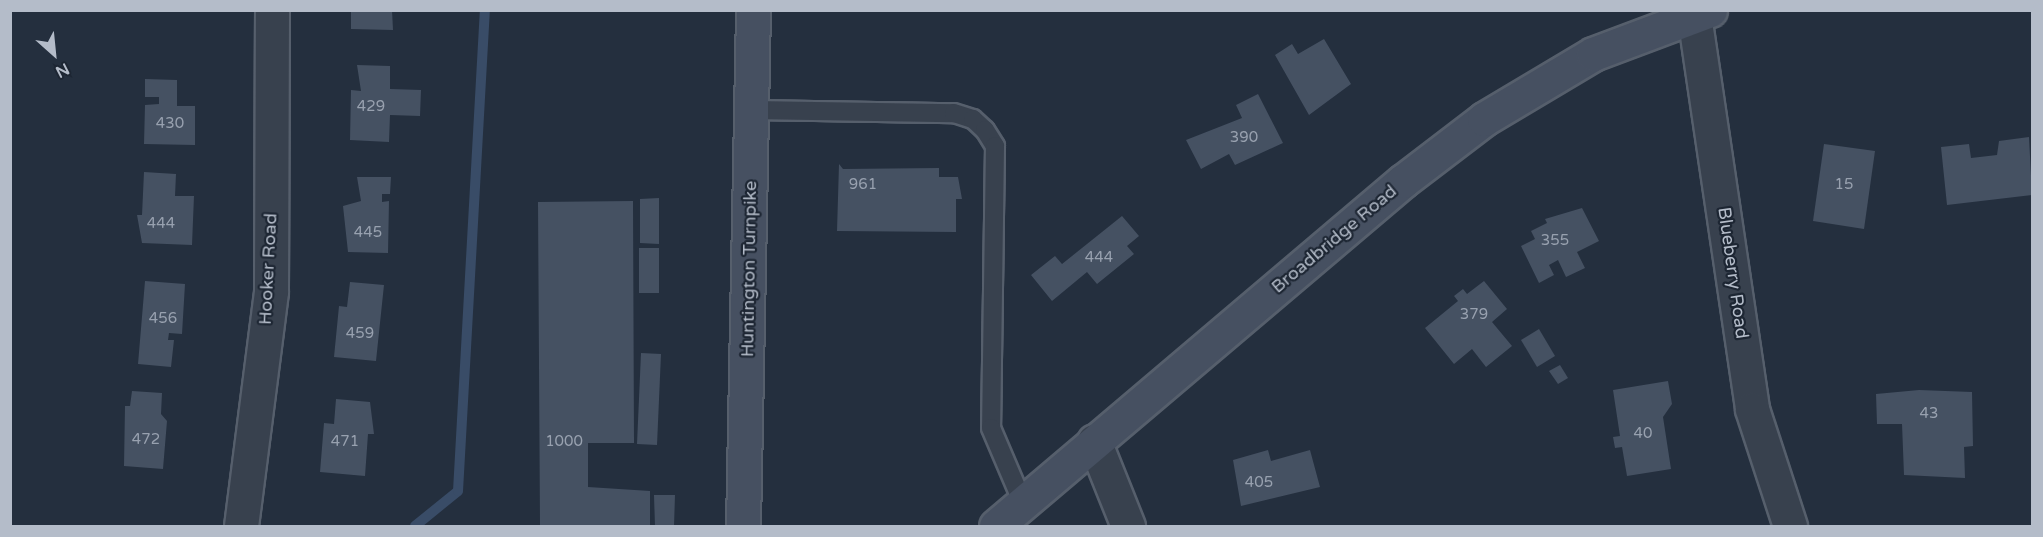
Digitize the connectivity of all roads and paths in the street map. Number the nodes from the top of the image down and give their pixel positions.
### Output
1 (272, 10) edge
2 (753, 10) edge
3 (1702, 13) edge
4 (752, 110) junction
5 (1094, 441) junction
6 (1023, 503) junction
7 (241, 526) edge
8 (743, 526) edge
9 (996, 526) edge
10 (1128, 526) edge
11 (1790, 526) edge

1 - 7 street, Hooker Road
2 - 4 main road, Huntington Turnpike
3 - 5 main road, Broadbridge Road
3 - 11 street, Blueberry Road
4 - 6 lane
4 - 8 main road, Huntington Turnpike
5 - 6 main road, Broadbridge Road
5 - 10 street
6 - 9 main road, Broadbridge Road

